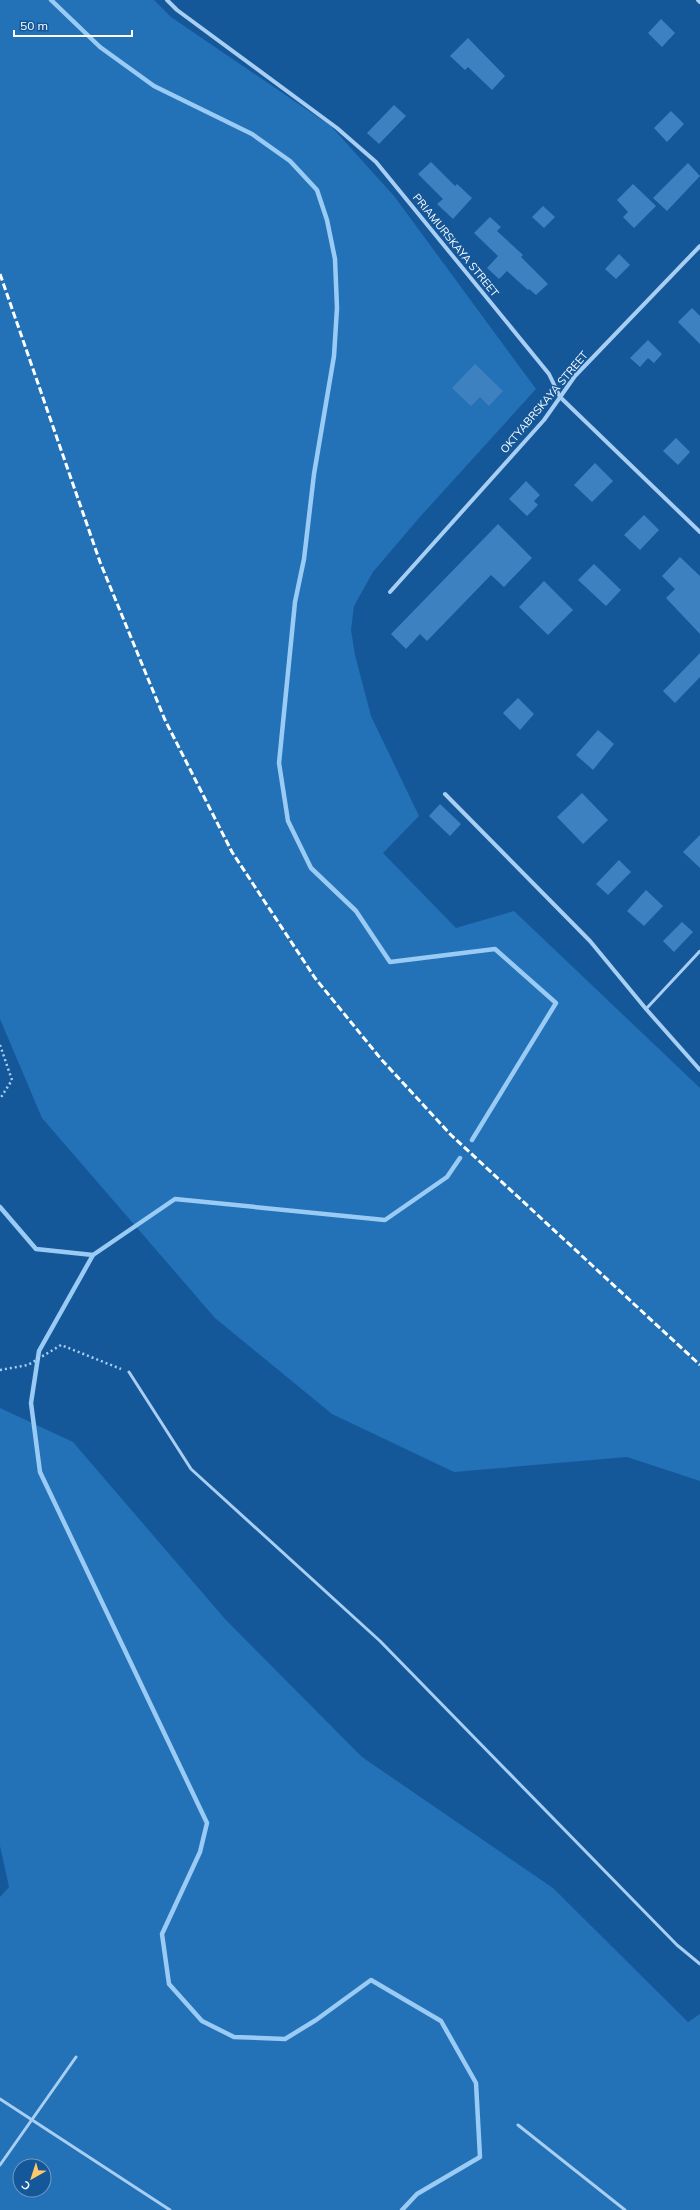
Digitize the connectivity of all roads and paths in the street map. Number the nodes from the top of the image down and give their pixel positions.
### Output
1 (167, 0) edge
2 (700, 246) edge
3 (560, 397) junction
4 (700, 532) edge
5 (390, 592) dead end
6 (445, 794) dead end
7 (700, 951) edge
8 (646, 1009) junction
9 (0, 1045) edge
10 (700, 1070) edge
11 (0, 1099) edge
12 (0, 1370) edge
13 (129, 1372) joint
14 (700, 1964) edge
15 (76, 2057) dead end
16 (0, 2099) edge
17 (31, 2121) junction
18 (518, 2125) dead end
19 (0, 2165) edge
20 (170, 2210) edge
21 (625, 2210) edge

1 - 3 street, PRIAMURSKAYA STREET
2 - 3 street, OKTYABRSKAYA STREET
3 - 4 street, PRIAMURSKAYA STREET
3 - 5 street, OKTYABRSKAYA STREET
6 - 8 street
7 - 8 lane
8 - 10 street
9 - 11 path
12 - 13 path
13 - 14 lane
15 - 17 lane
16 - 17 lane
17 - 19 lane
17 - 20 lane
18 - 21 lane

